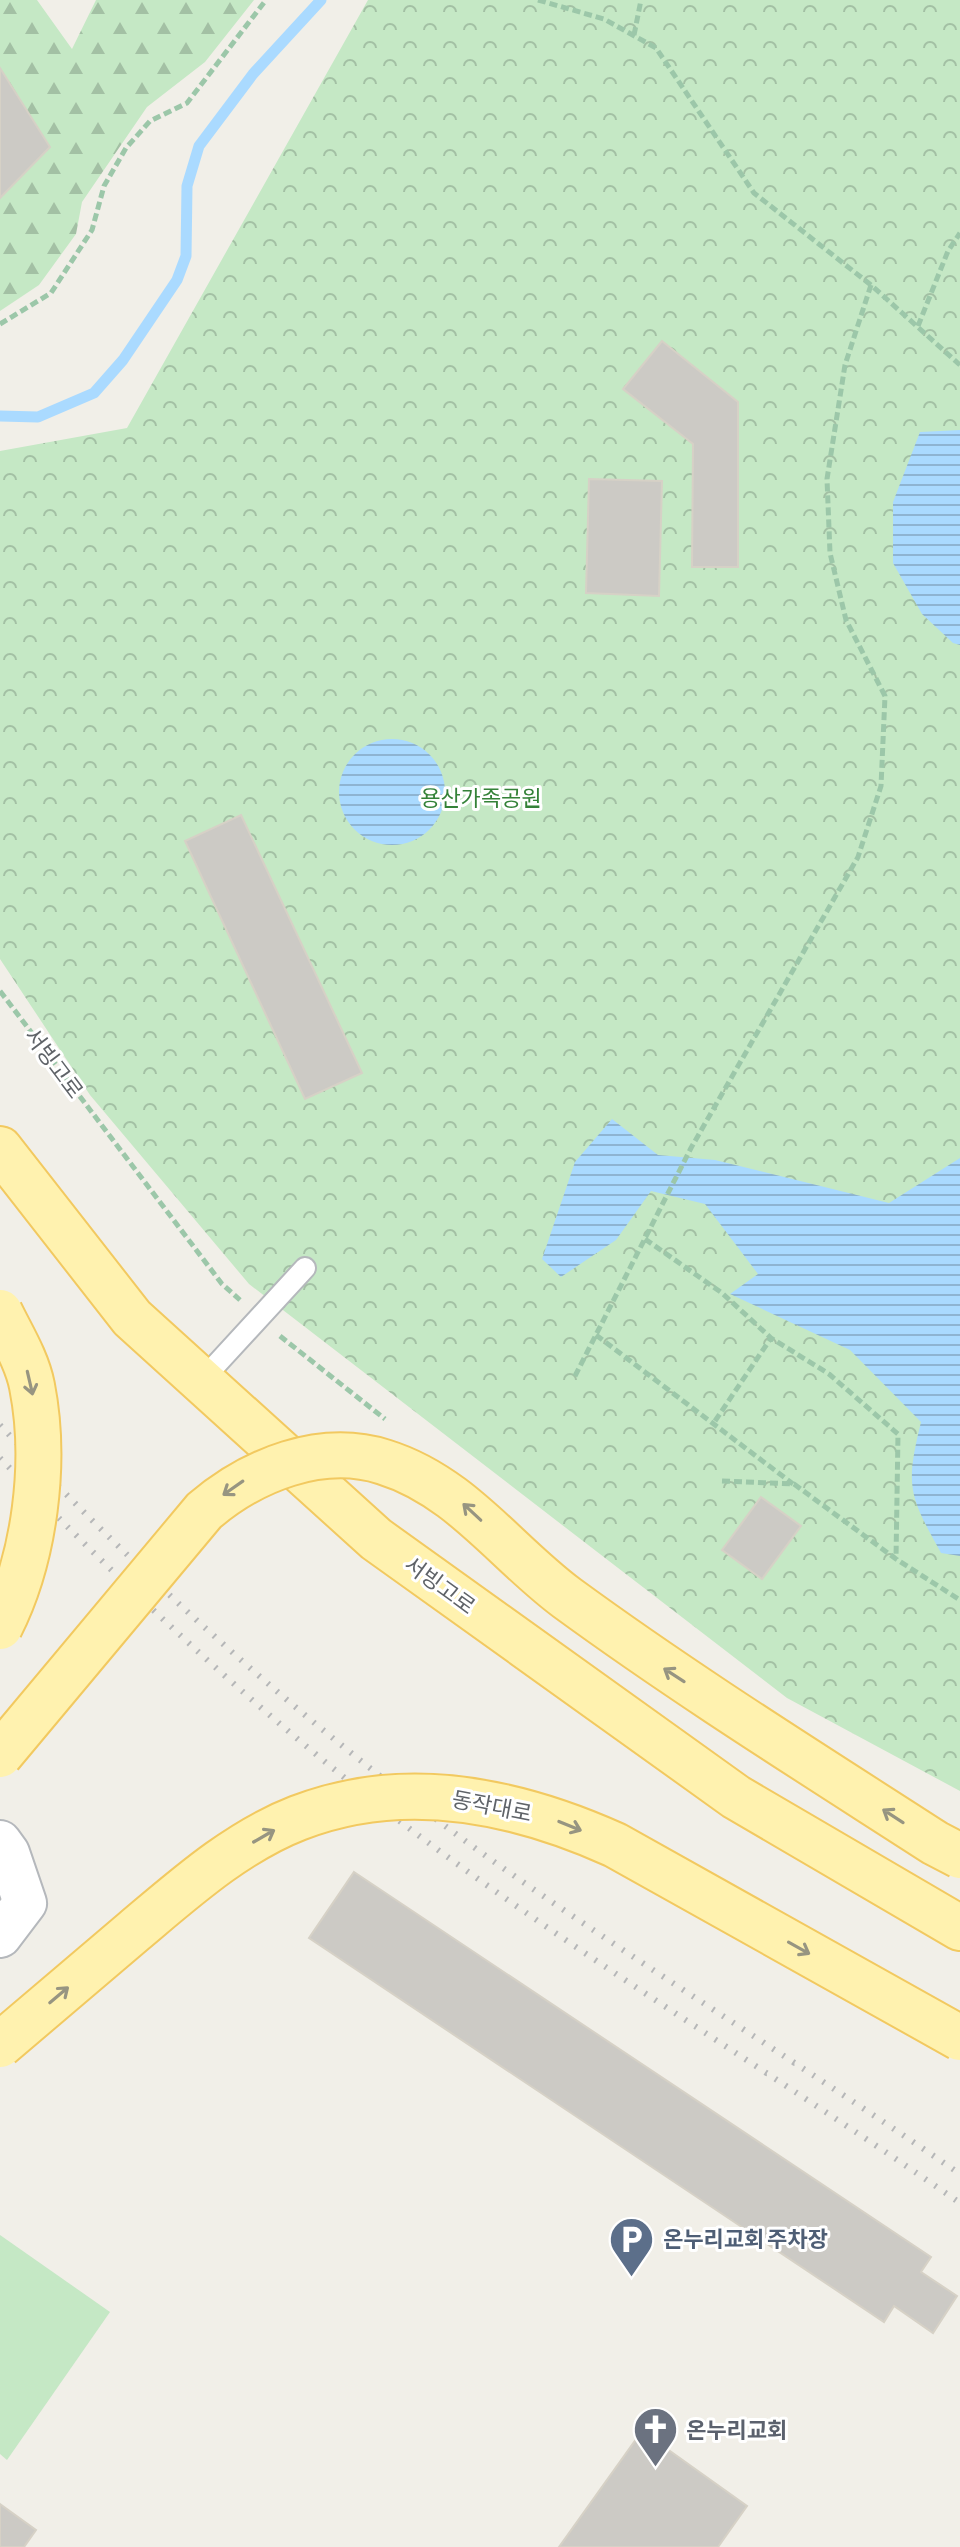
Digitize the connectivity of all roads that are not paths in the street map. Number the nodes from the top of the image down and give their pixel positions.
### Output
1 (0, 1149) edge
2 (305, 1268) dead end
3 (0, 1312) edge
4 (202, 1380) junction
5 (0, 1627) edge
6 (0, 1755) edge
7 (0, 1842) edge
8 (960, 1856) edge
9 (960, 1928) edge
10 (0, 1936) edge
11 (960, 2038) edge
12 (0, 2045) edge

1 - 4 main road, 서빙고로
2 - 4 lane
3 -> 5 main road, bridge
4 - 9 main road, 서빙고로
8 -> 6 main road, bridge
7 - 10 street
12 -> 11 main road, 동작대로, bridge

